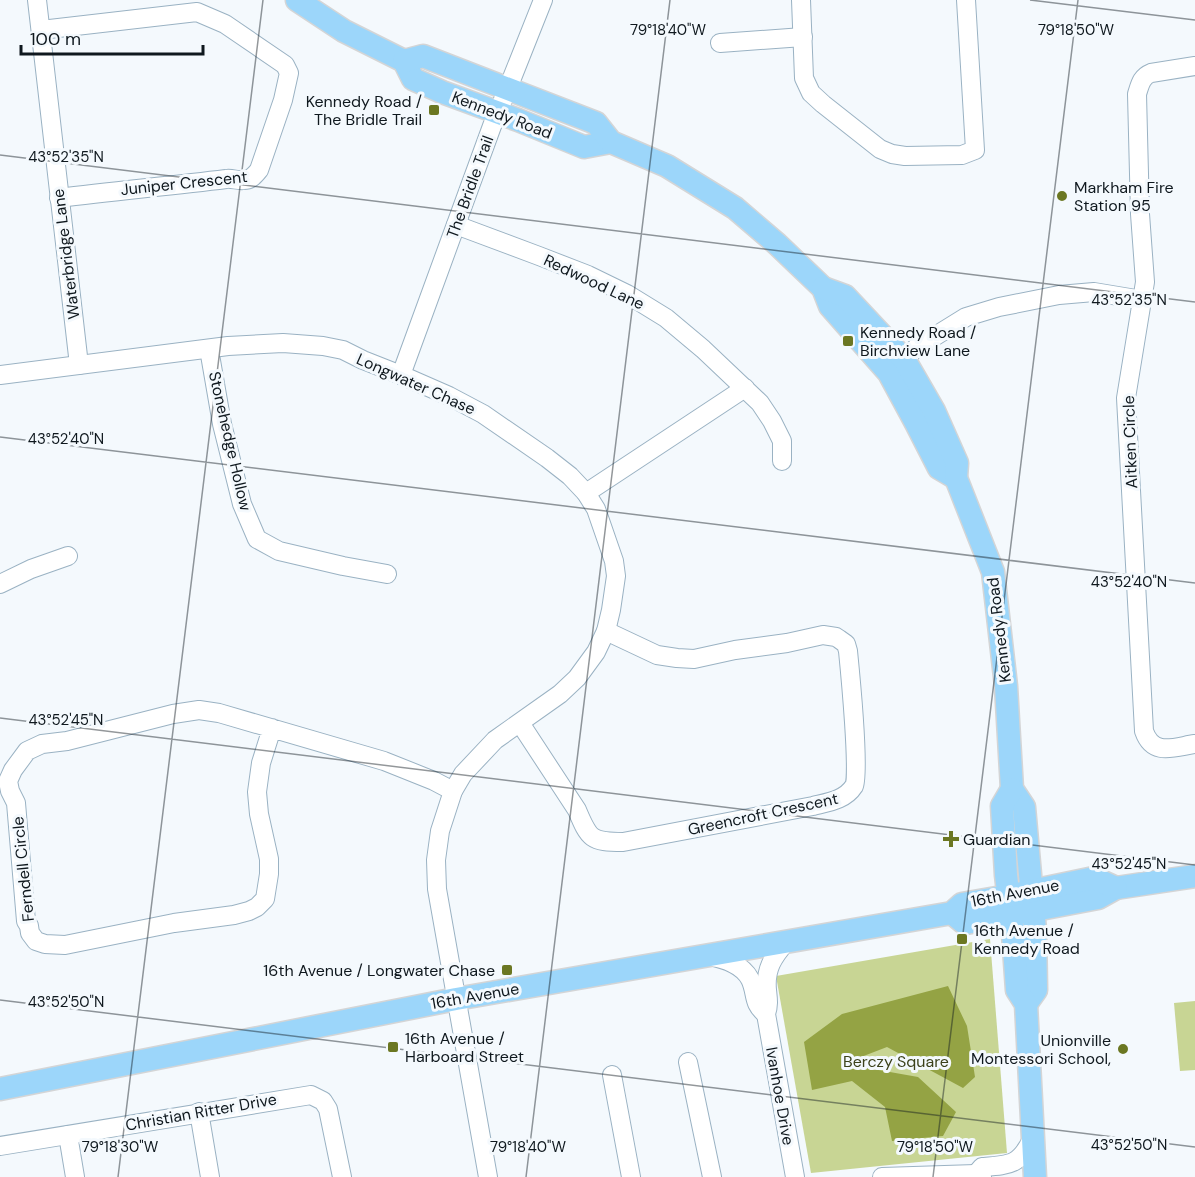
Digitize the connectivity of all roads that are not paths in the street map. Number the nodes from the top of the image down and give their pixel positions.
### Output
1 (37, 0) edge
2 (297, 0) edge
3 (543, 0) edge
4 (801, 0) edge
5 (966, 0) edge
6 (41, 30) junction
7 (803, 37) junction
8 (720, 43) dead end
9 (404, 61) junction
10 (1195, 66) edge
11 (508, 88) junction
12 (497, 112) junction
13 (611, 142) junction
14 (59, 198) junction
15 (456, 225) junction
16 (1142, 300) junction
17 (209, 349) junction
18 (79, 365) junction
19 (896, 366) junction
20 (0, 375) edge
21 (401, 375) junction
22 (745, 388) junction
23 (782, 461) dead end
24 (586, 493) junction
25 (68, 556) dead end
26 (387, 574) dead end
27 (0, 584) edge
28 (606, 631) junction
29 (520, 723) junction
30 (272, 728) junction
31 (1195, 744) edge
32 (1012, 789) junction
33 (453, 790) junction
34 (1195, 876) edge
35 (1032, 901) junction
36 (1009, 905) junction
37 (786, 942) junction
38 (707, 956) junction
39 (456, 999) junction
40 (1026, 1004) junction
41 (766, 1014) junction
42 (688, 1062) dead end
43 (612, 1075) dead end
44 (0, 1089) edge
45 (199, 1112) junction
46 (68, 1135) junction
47 (1033, 1137) junction
48 (0, 1146) edge
49 (979, 1176) edge
50 (75, 1177) edge
51 (210, 1177) edge
52 (342, 1177) edge
53 (488, 1177) edge
54 (631, 1177) edge
55 (712, 1177) edge
56 (795, 1177) edge
57 (882, 1177) edge
58 (1035, 1177) edge

1 - 6 street, Waterbridge Lane
2 - 9 main road, Kennedy Road
3 - 11 street, The Bridle Trail
4 - 7 street
5 - 7 street
6 - 14 street, Waterbridge Lane
6 - 14 street, Juniper Crescent
7 - 8 street
9 - 11 main road, Kennedy Road
9 - 12 main road, Kennedy Road
10 - 16 street, Aitken Circle
11 - 12 street, The Bridle Trail
11 - 13 main road, Kennedy Road
12 - 13 main road, Kennedy Road
12 - 15 street, The Bridle Trail
13 - 19 main road, Kennedy Road
14 - 18 street, Waterbridge Lane
15 - 21 street, The Bridle Trail
15 - 22 street, Redwood Lane
16 - 19 street
16 - 31 street, Aitken Circle
17 - 18 street, Longwater Chase
17 - 21 street, Longwater Chase
17 - 26 street, Stonehedge Hollow
18 - 20 street, Longwater Chase
19 - 32 main road, Kennedy Road
21 - 24 street, Longwater Chase
22 - 23 street, Redwood Lane
22 - 24 street
24 - 28 street, Longwater Chase
25 - 27 street
28 - 29 street, Longwater Chase
28 - 29 street, Greencroft Crescent
29 - 33 street, Longwater Chase
30 - 30 street, Ferndell Circle
30 - 33 street, Ferndell Circle
32 - 35 main road, Kennedy Road
32 - 36 main road, Kennedy Road
33 - 39 street, Longwater Chase
34 - 35 main road, 16th Avenue
35 - 36 main road, 16th Avenue
35 - 40 main road, Kennedy Road
36 - 37 main road, 16th Avenue
36 - 40 main road, Kennedy Road
37 - 38 main road, 16th Avenue
37 - 41 street, Ivanhoe Drive
38 - 39 main road, 16th Avenue
38 - 41 street, Ivanhoe Drive
39 - 44 main road, 16th Avenue
39 - 53 street, Longwater Chase
40 - 47 main road, Kennedy Road
41 - 56 street, Ivanhoe Drive
42 - 55 street
43 - 54 street
45 - 46 street, Christian Ritter Drive
45 - 51 street
45 - 52 street, Christian Ritter Drive
46 - 48 street, Christian Ritter Drive
46 - 50 street
47 - 49 street
47 - 58 main road, Kennedy Road
49 - 57 street

